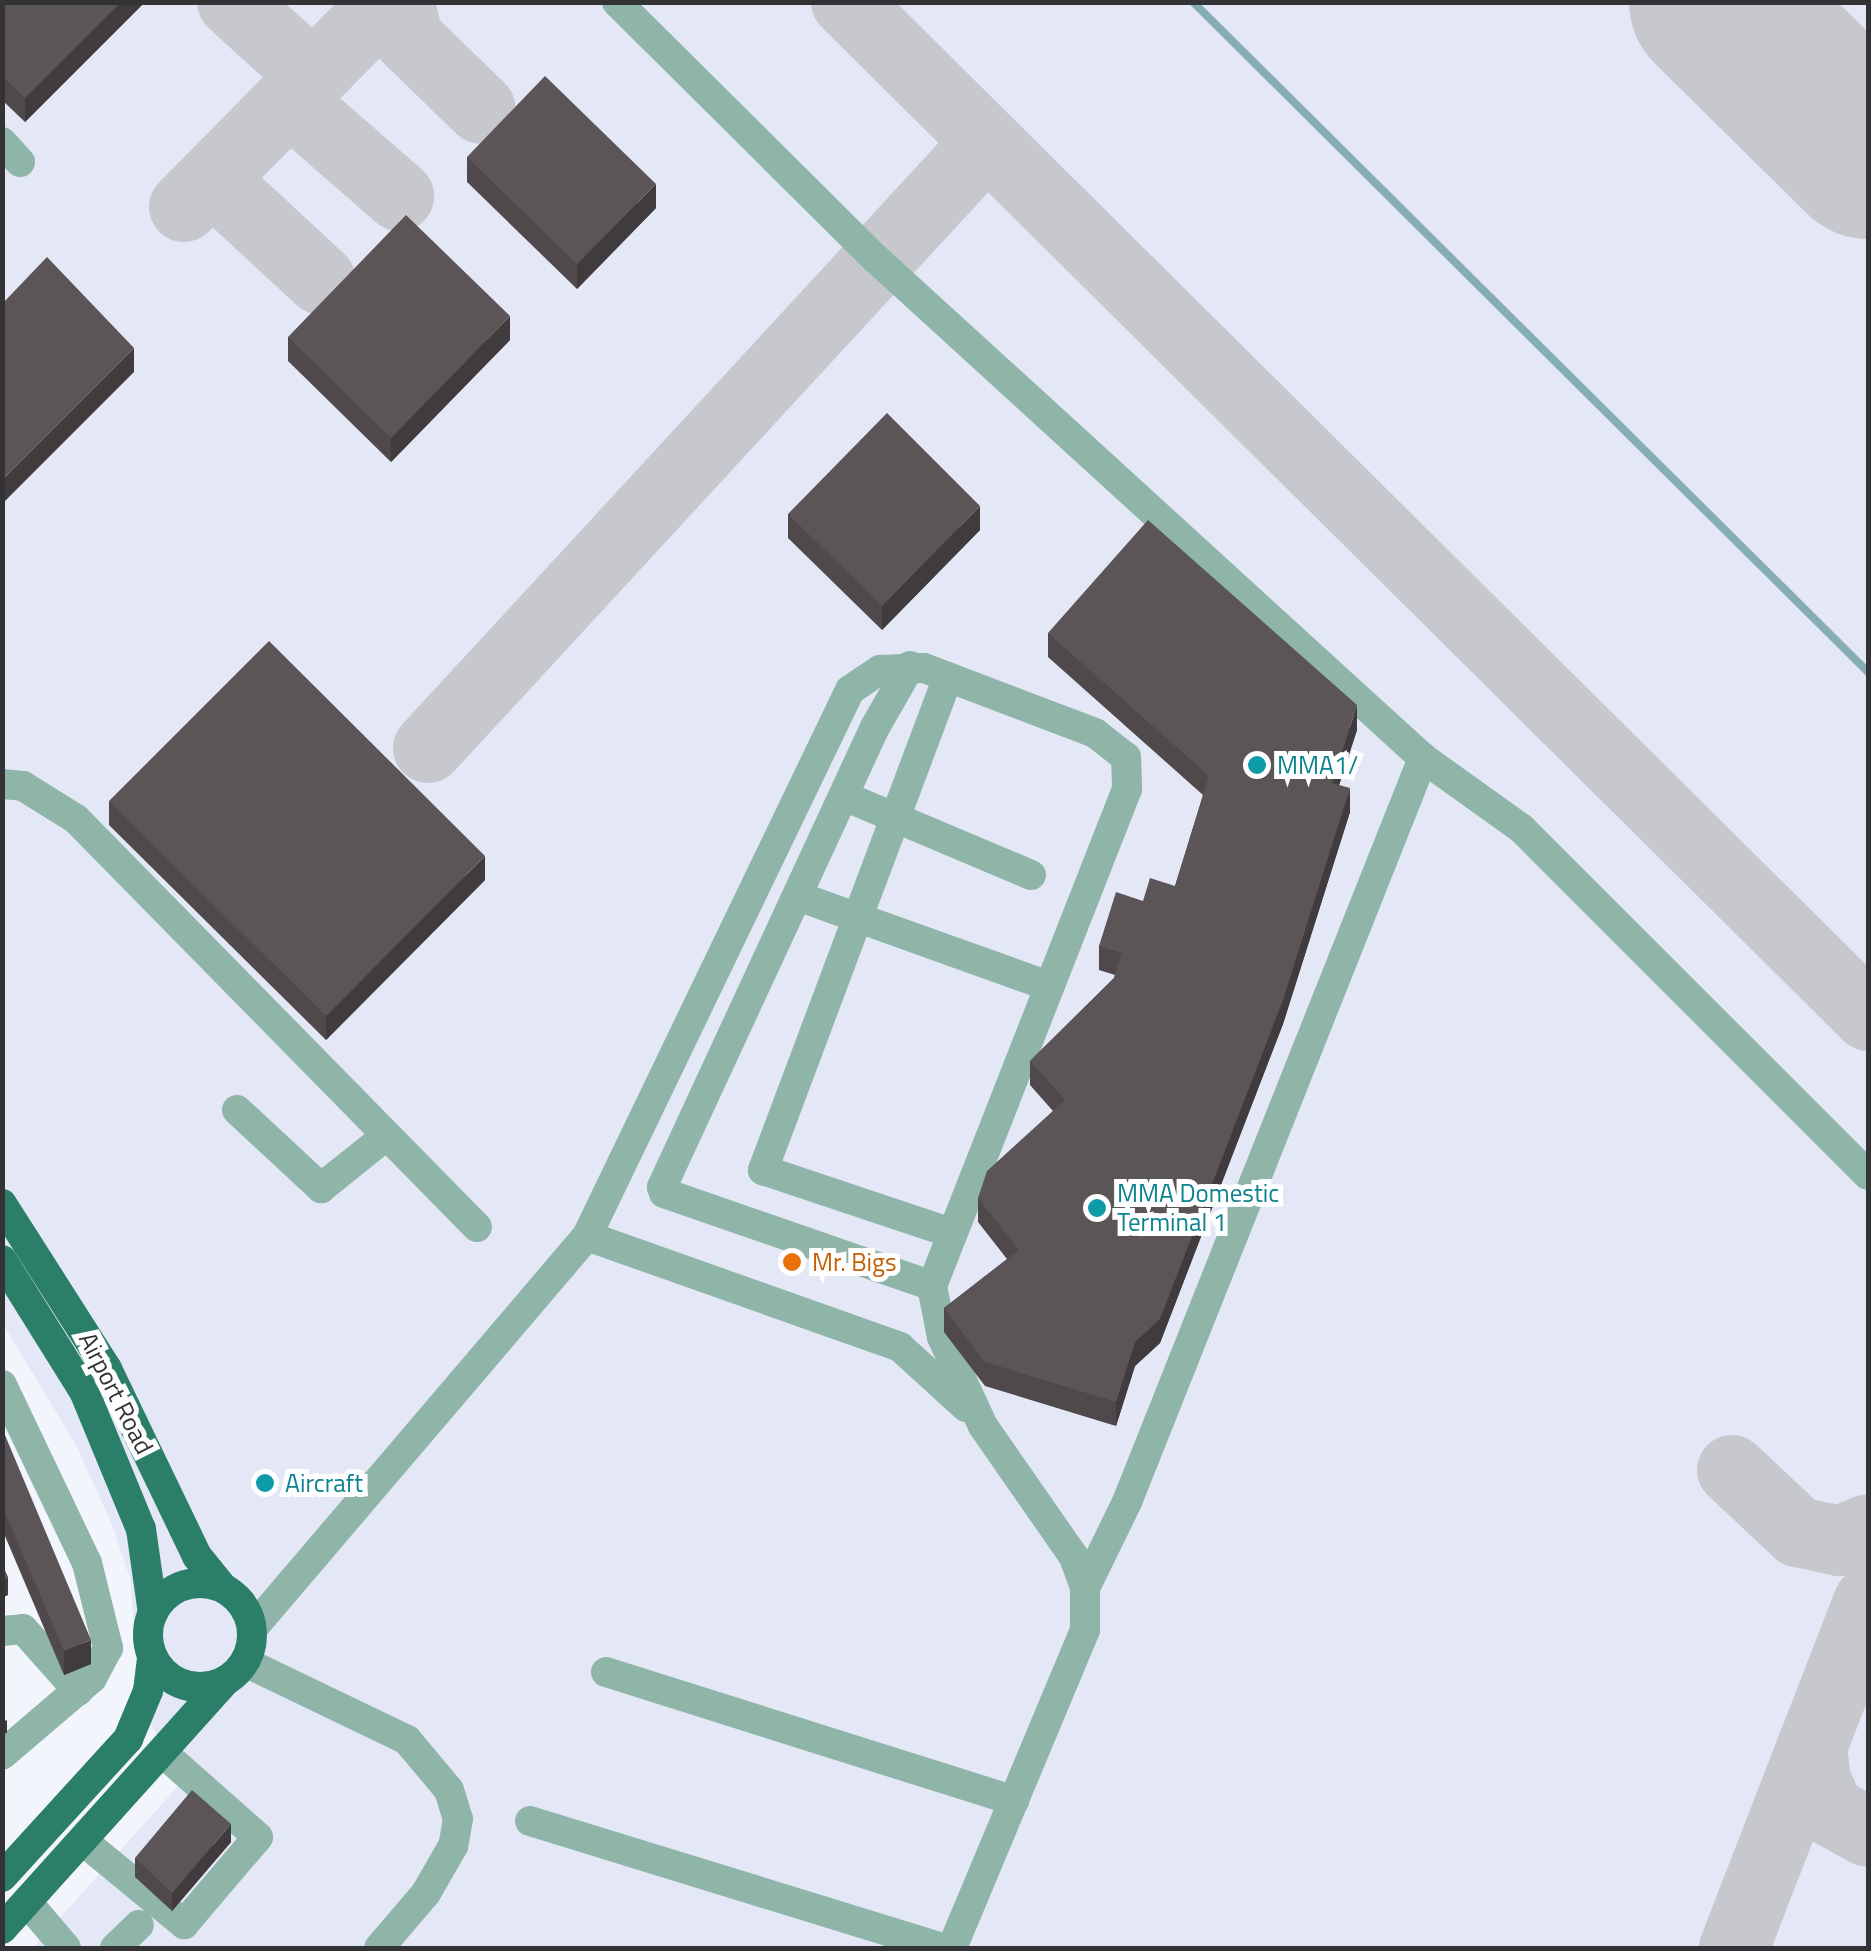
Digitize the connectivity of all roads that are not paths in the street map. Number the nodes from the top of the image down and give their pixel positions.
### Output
1 (617, 2) edge
2 (910, 666) junction
3 (948, 677) junction
4 (1423, 758) junction
5 (2, 784) edge
6 (844, 796) junction
7 (896, 818) junction
8 (1031, 875) dead end
9 (800, 896) junction
10 (859, 918) junction
11 (1048, 986) junction
12 (237, 1110) dead end
13 (386, 1136) junction
14 (1868, 1175) edge
15 (2, 1204) edge
16 (477, 1227) dead end
17 (951, 1232) junction
18 (586, 1236) junction
19 (2, 1260) edge
20 (932, 1286) junction
21 (2, 1385) edge
22 (984, 1426) junction
23 (221, 1586) junction
24 (1085, 1588) junction
25 (153, 1614) junction
26 (252, 1628) junction
27 (2, 1631) edge
28 (152, 1656) junction
29 (235, 1671) junction
30 (606, 1672) dead end
31 (78, 1691) junction
32 (162, 1752) junction
33 (2, 1755) edge
34 (1014, 1801) junction
35 (530, 1821) dead end
36 (84, 1841) junction
37 (148, 1844) edge
38 (122, 1873) junction
39 (2, 1877) edge
40 (28, 1902) junction
41 (139, 1925) dead end
42 (2, 1929) edge
43 (66, 1948) edge
44 (115, 1948) edge
45 (379, 1948) edge
46 (942, 1948) edge
47 (952, 1948) edge

1 - 4 lane
2 - 3 lane
2 - 6 lane
2 - 18 lane
3 - 7 lane
3 - 11 lane
4 - 14 lane
4 - 24 lane
5 - 13 lane
6 - 7 lane
6 - 9 lane
7 - 8 lane
7 - 10 lane
9 - 10 lane
9 - 20 lane
10 - 11 lane
10 - 17 lane
11 - 17 lane
12 - 13 lane
13 - 16 lane
15 - 23 main road, Airport Road
17 - 20 lane
18 - 22 lane
18 - 26 lane
19 - 25 main road, Airport Road
20 - 22 lane
21 - 31 lane
22 - 24 lane
23 - 25 main road
23 - 26 main road
24 - 34 lane
25 - 28 main road
26 - 29 main road
27 - 31 lane
28 - 29 main road
28 - 39 main road
29 - 32 main road
29 - 45 lane
30 - 34 lane
31 - 33 lane
32 - 36 main road
32 - 38 lane
34 - 47 lane
35 - 46 lane
36 - 38 lane
36 - 40 main road
37 - 38 lane
40 - 42 main road
40 - 43 lane
41 - 44 lane

